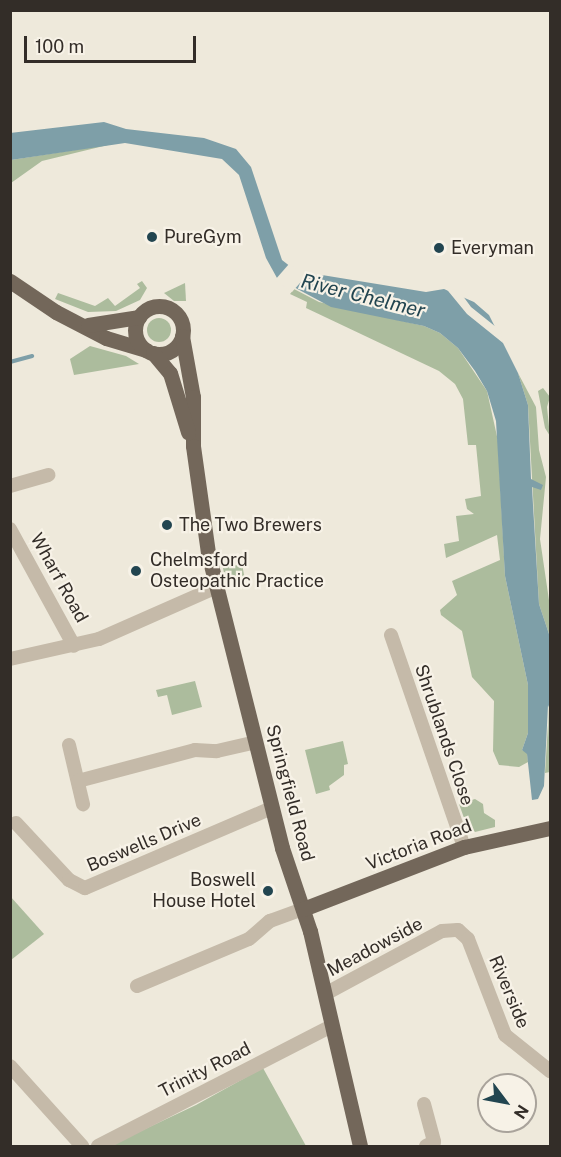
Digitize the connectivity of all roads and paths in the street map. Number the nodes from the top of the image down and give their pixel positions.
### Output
1 (10, 281) edge
2 (139, 317) junction
3 (85, 324) junction
4 (182, 336) junction
5 (149, 352) junction
6 (193, 446) junction
7 (48, 475) dead end
8 (10, 486) edge
9 (10, 529) edge
10 (217, 587) junction
11 (391, 635) dead end
12 (74, 646) junction
13 (10, 659) edge
14 (256, 742) junction
15 (69, 745) dead end
16 (78, 781) junction
17 (83, 804) dead end
18 (272, 808) junction
19 (16, 823) dead end
20 (550, 828) edge
21 (464, 847) junction
22 (303, 909) junction
23 (442, 931) joint
24 (137, 986) dead end
25 (325, 994) junction
26 (330, 1027) junction
27 (10, 1066) edge
28 (550, 1071) edge
29 (424, 1104) dead end
30 (82, 1146) edge
31 (98, 1146) edge
32 (360, 1146) edge
33 (426, 1146) edge

1 - 3 main road
2 - 3 main road
2 - 4 main road
2 - 5 main road
3 - 5 main road
4 - 5 main road
4 - 6 main road, Springfield Road
5 - 6 main road, Springfield Road
6 - 10 main road, Springfield Road
7 - 8 street
9 - 12 street, Wharf Road
10 - 12 street
10 - 14 main road, Springfield Road
11 - 21 street, Shrublands Close
12 - 13 street
14 - 16 street
14 - 18 main road, Springfield Road
15 - 16 street
16 - 17 street
18 - 19 street, Boswells Drive
18 - 22 main road, Springfield Road
20 - 21 main road, Victoria Road
21 - 22 main road, Victoria Road
22 - 24 street
22 - 25 main road, Springfield Road
23 - 25 street, Meadowside
23 - 28 street, Riverside
25 - 26 main road, Springfield Road
26 - 31 street, Trinity Road
26 - 32 main road, Springfield Road
27 - 30 street
29 - 33 street

